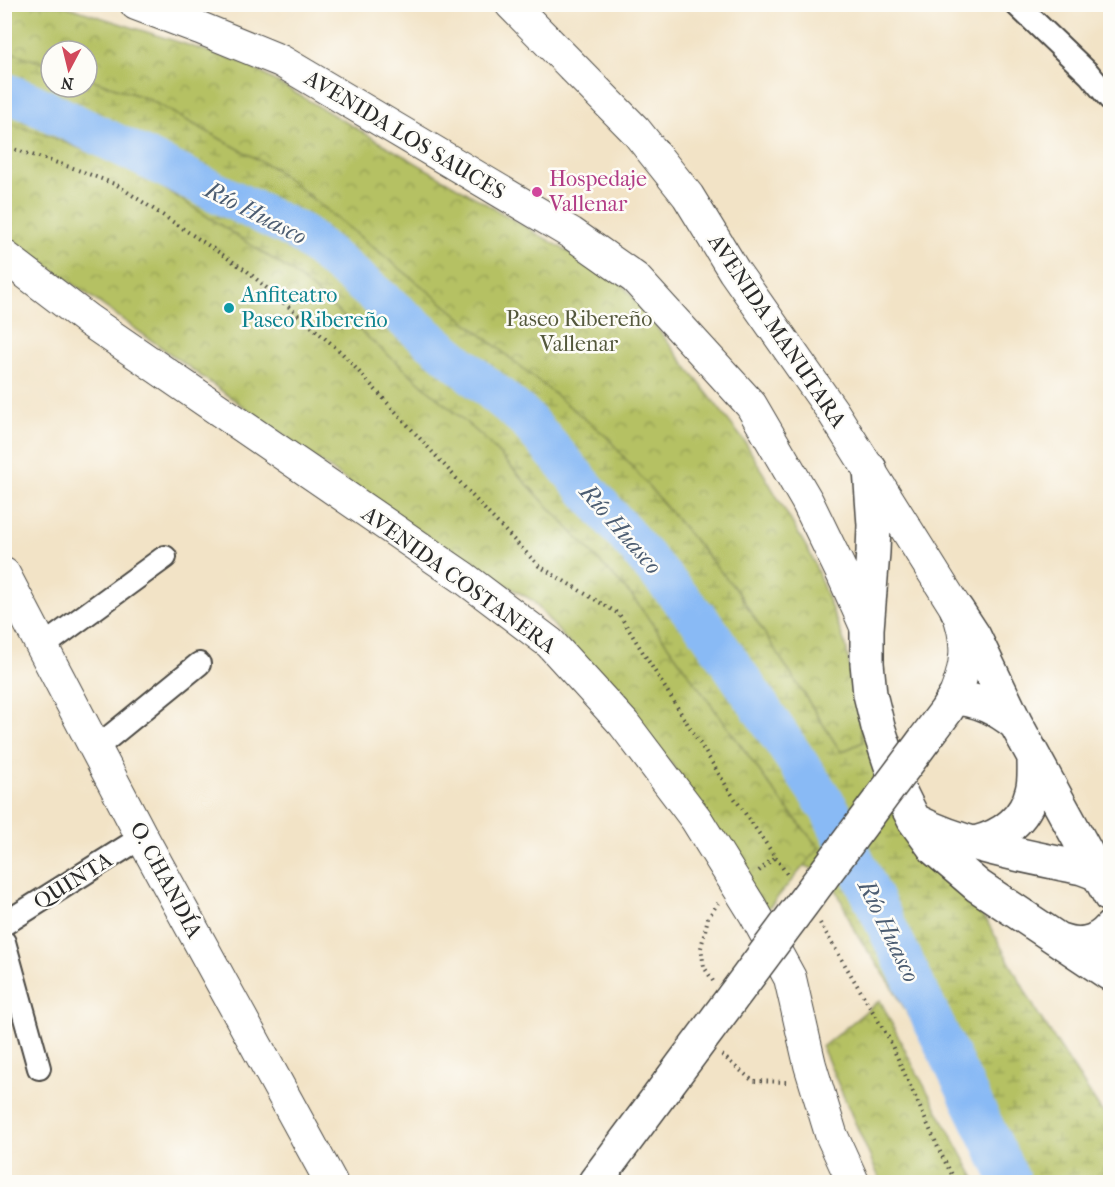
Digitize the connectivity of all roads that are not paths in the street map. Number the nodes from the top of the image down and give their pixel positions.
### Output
1 (136, 4) edge
2 (511, 4) edge
3 (1016, 4) edge
4 (1110, 99) edge
5 (4, 256) edge
6 (870, 469) junction
7 (165, 557) dead end
8 (4, 574) edge
9 (957, 610) junction
10 (867, 629) junction
11 (42, 647) junction
12 (199, 664) dead end
13 (954, 698) junction
14 (1016, 724) junction
15 (96, 748) junction
16 (1034, 758) junction
17 (914, 820) junction
18 (142, 837) junction
19 (975, 843) junction
20 (1104, 885) edge
21 (4, 924) edge
22 (1110, 928) edge
23 (1060, 940) junction
24 (4, 942) edge
25 (1110, 974) edge
26 (39, 1068) dead end
27 (330, 1182) edge
28 (595, 1182) edge
29 (853, 1182) edge

1 - 10 main road, AVENIDA LOS SAUCES
2 - 6 main road, AVENIDA MANUTARA
3 - 4 street
5 - 29 main road, AVENIDA COSTANERA
6 - 9 main road, AVENIDA MANUTARA
6 - 10 main road
7 - 11 street
8 - 11 main road, O. CHANDÍA
9 - 13 main road, AVENIDA MANUTARA
9 - 14 main road
10 - 17 main road
11 - 15 main road, O. CHANDÍA
12 - 15 street
13 - 14 main road
13 - 28 main road, bridge
14 - 16 main road
15 - 18 main road, O. CHANDÍA
16 - 19 main road
16 - 20 main road
17 - 19 main road
17 - 23 main road
18 - 21 street, QUINTA
18 - 27 main road, O. CHANDÍA
19 - 20 main road
22 - 23 main road
23 - 25 main road
24 - 26 street

